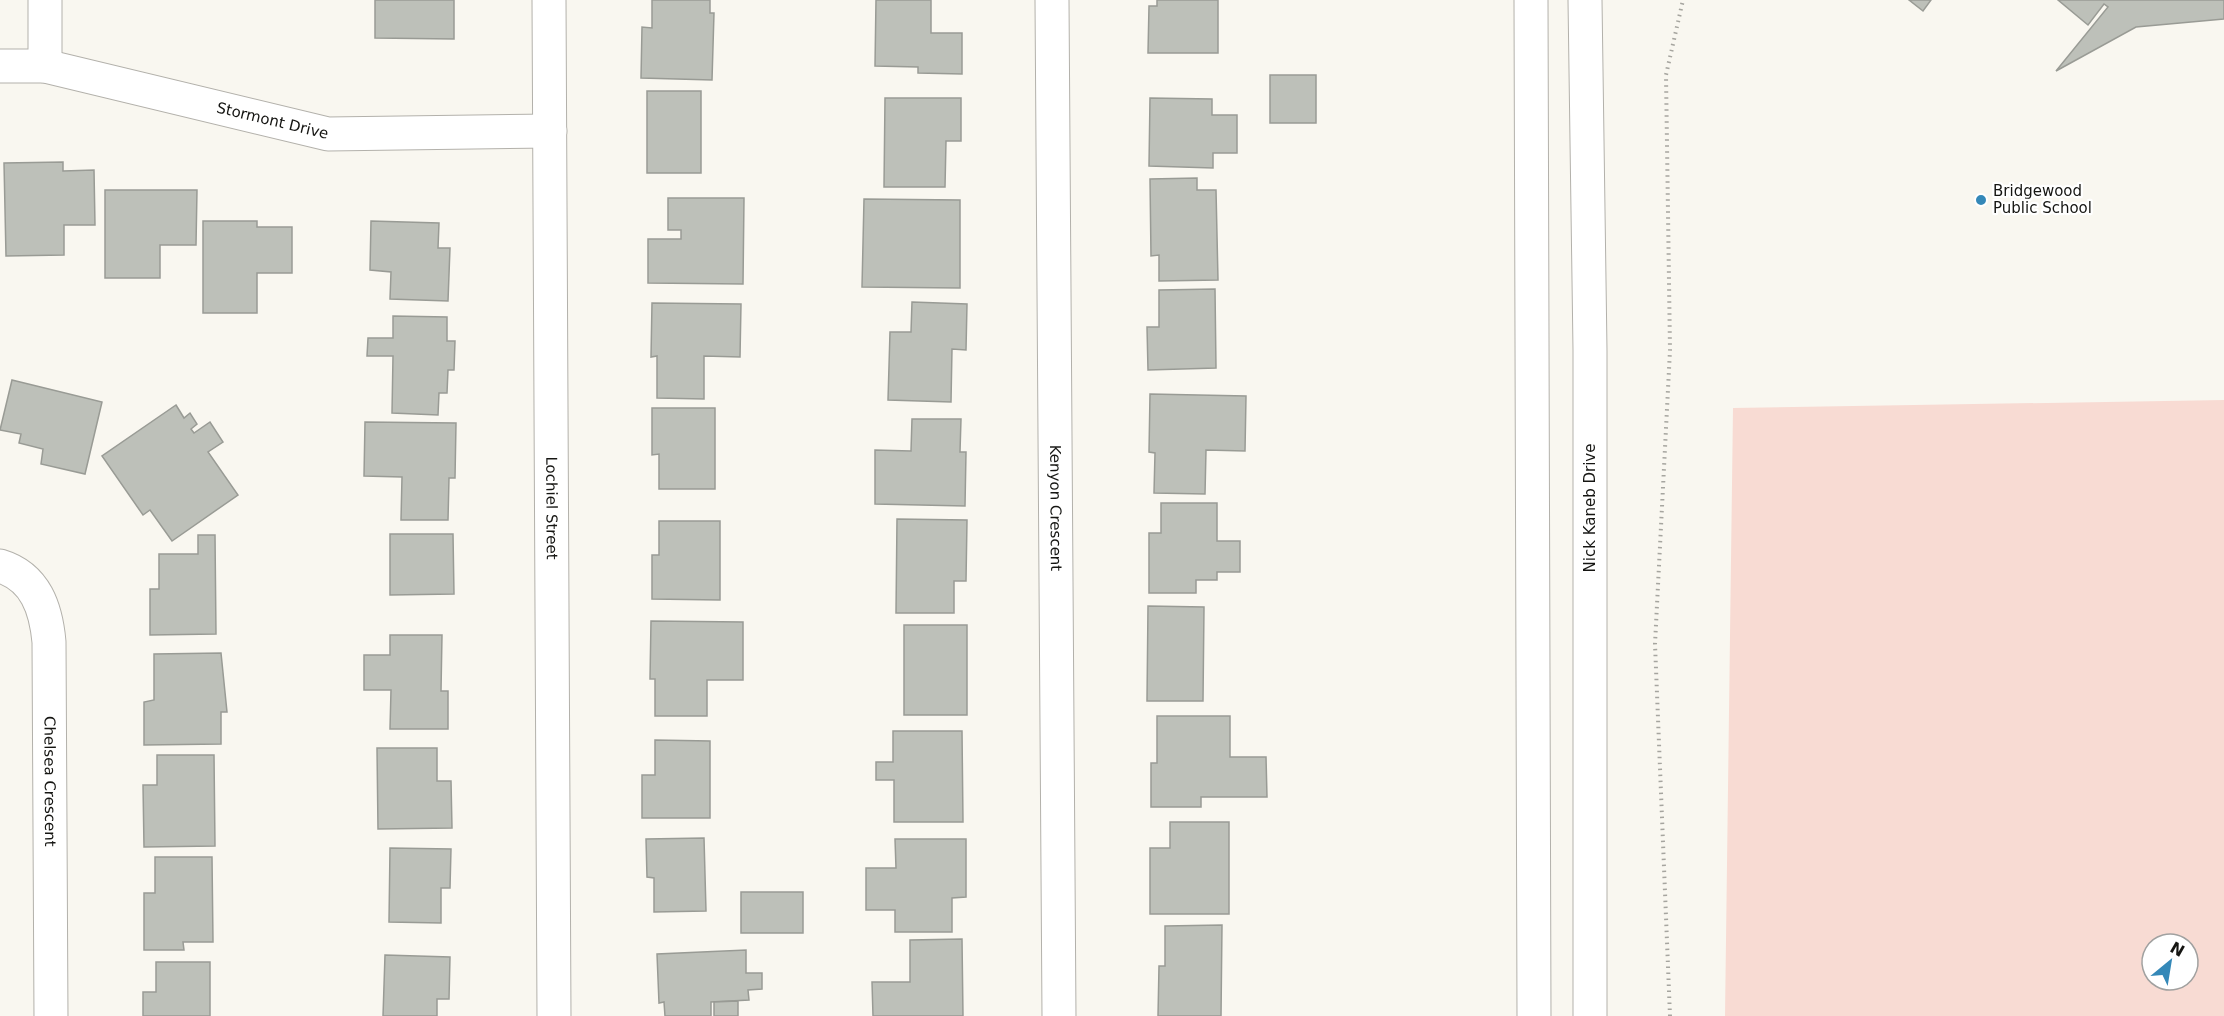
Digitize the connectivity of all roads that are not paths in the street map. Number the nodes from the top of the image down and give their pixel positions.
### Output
1 (45, 0) edge
2 (549, 0) edge
3 (1052, 0) edge
4 (1531, 0) edge
5 (1586, 0) edge
6 (0, 66) edge
7 (45, 66) junction
8 (550, 131) junction
9 (0, 566) edge
10 (51, 1016) edge
11 (554, 1016) edge
12 (1059, 1016) edge
13 (1534, 1016) edge
14 (1590, 1016) edge

1 - 7 street
2 - 8 street, Lochiel Street
3 - 12 street, Kenyon Crescent
4 - 13 street
5 - 14 street, Nick Kaneb Drive
6 - 7 street, Stormont Drive
7 - 8 street, Stormont Drive
8 - 11 street, Lochiel Street
9 - 10 street, Chelsea Crescent

